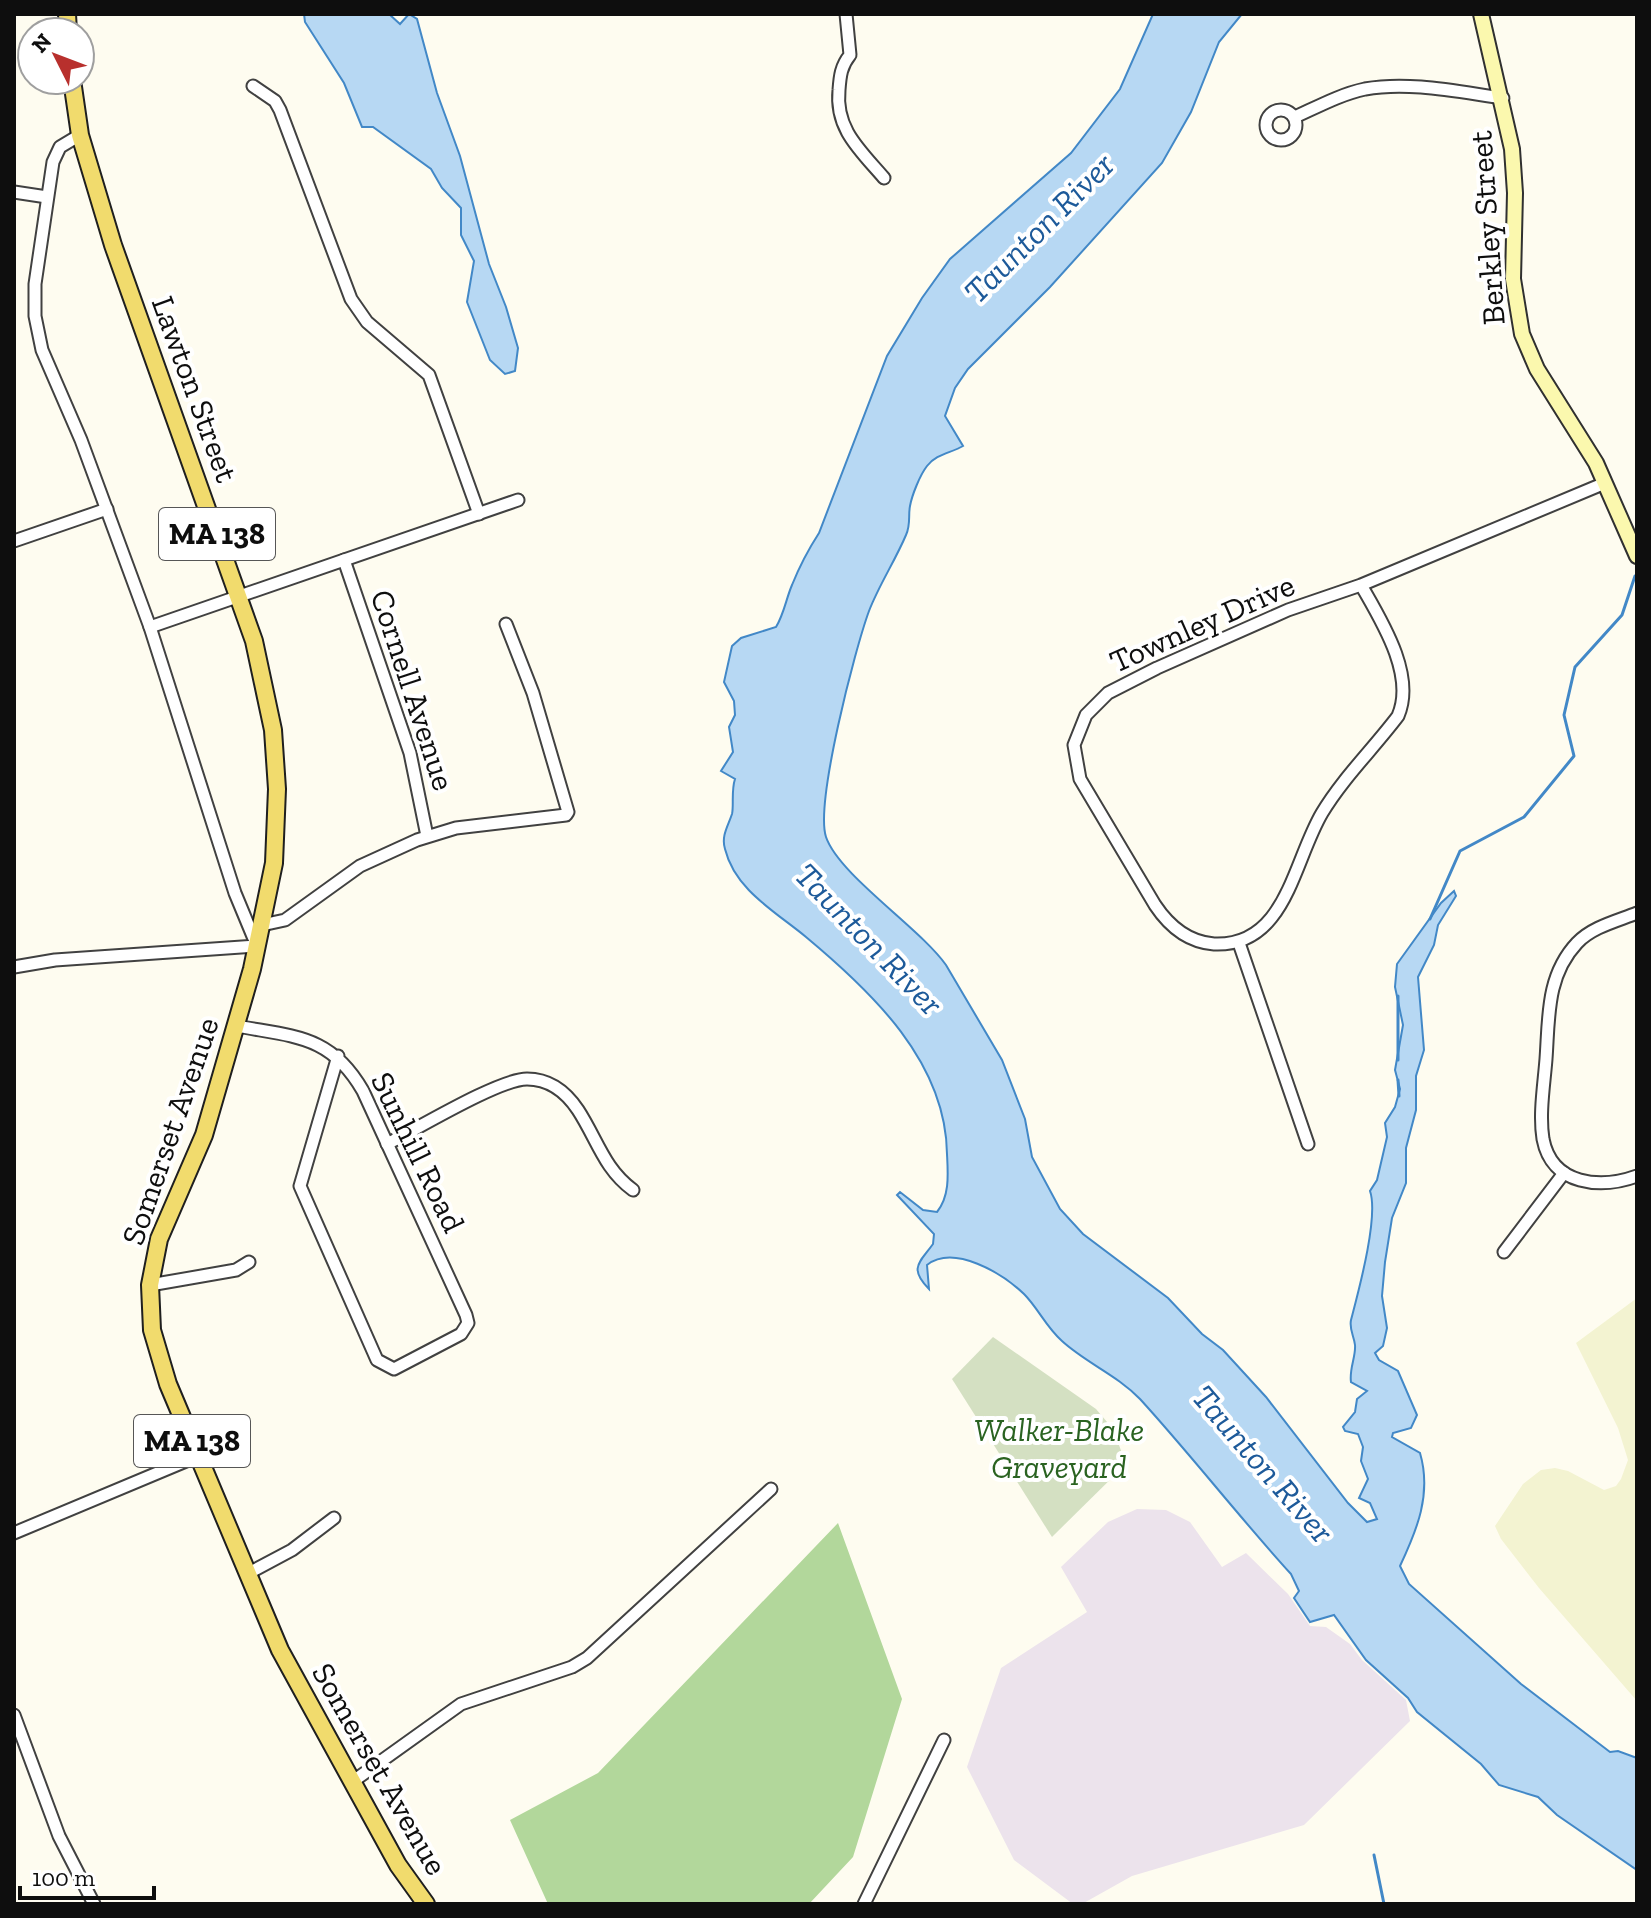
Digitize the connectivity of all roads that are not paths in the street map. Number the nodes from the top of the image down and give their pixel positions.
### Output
1 (846, 14) edge
2 (1481, 14) edge
3 (253, 86) dead end
4 (74, 96) edge
5 (1503, 98) junction
6 (1295, 117) dead end
7 (80, 135) junction
8 (884, 178) dead end
9 (14, 192) edge
10 (47, 197) junction
11 (1605, 483) junction
12 (518, 500) dead end
13 (107, 509) junction
14 (479, 514) junction
15 (14, 541) edge
16 (1637, 556) edge
17 (344, 560) junction
18 (1361, 585) junction
19 (239, 597) junction
20 (506, 624) dead end
21 (150, 627) junction
22 (427, 836) junction
23 (1637, 913) edge
24 (262, 925) junction
25 (1239, 943) junction
26 (257, 946) junction
27 (14, 967) edge
28 (237, 1026) junction
29 (338, 1056) junction
30 (387, 1144) junction
31 (1308, 1144) dead end
32 (1564, 1173) junction
33 (1637, 1176) edge
34 (633, 1190) dead end
35 (1504, 1252) dead end
36 (249, 1262) dead end
37 (150, 1285) junction
38 (198, 1456) junction
39 (771, 1489) dead end
40 (334, 1518) dead end
41 (14, 1533) edge
42 (247, 1574) junction
43 (14, 1715) edge
44 (944, 1740) dead end
45 (352, 1782) junction
46 (94, 1904) edge
47 (426, 1904) edge
48 (864, 1904) edge

1 - 8 street
2 - 5 main road, Berkley Street
3 - 14 street
4 - 7 main road, MA 138
5 - 6 street
5 - 11 main road, Berkley Street
7 - 10 street
7 - 19 main road, Lawton Street / MA 138
9 - 10 street
10 - 13 street
11 - 16 main road, Berkley Street
11 - 18 street, Townley Drive
12 - 14 street
13 - 15 street
13 - 21 street
14 - 17 street
17 - 19 street
17 - 22 street, Cornell Avenue
18 - 25 street
18 - 25 street, Townley Drive
19 - 21 street
19 - 24 main road, Lawton Street / MA 138
20 - 22 street
21 - 26 street
22 - 24 street
23 - 32 street
24 - 26 main road, Lawton Street / MA 138
25 - 31 street
26 - 27 street
26 - 28 main road, Somerset Avenue / MA 138
28 - 29 street, Sunhill Road
28 - 37 main road, Somerset Avenue / MA 138
29 - 30 street, Sunhill Road
29 - 30 street, Sunhill Road
30 - 34 street
32 - 33 street
32 - 35 street
36 - 37 street
37 - 38 main road, Somerset Avenue / MA 138
38 - 41 street
38 - 42 main road, Somerset Avenue / MA 138
39 - 45 street
40 - 42 street
42 - 45 main road, Somerset Avenue / MA 138
43 - 46 street
44 - 48 street
45 - 47 main road, Somerset Avenue / MA 138

